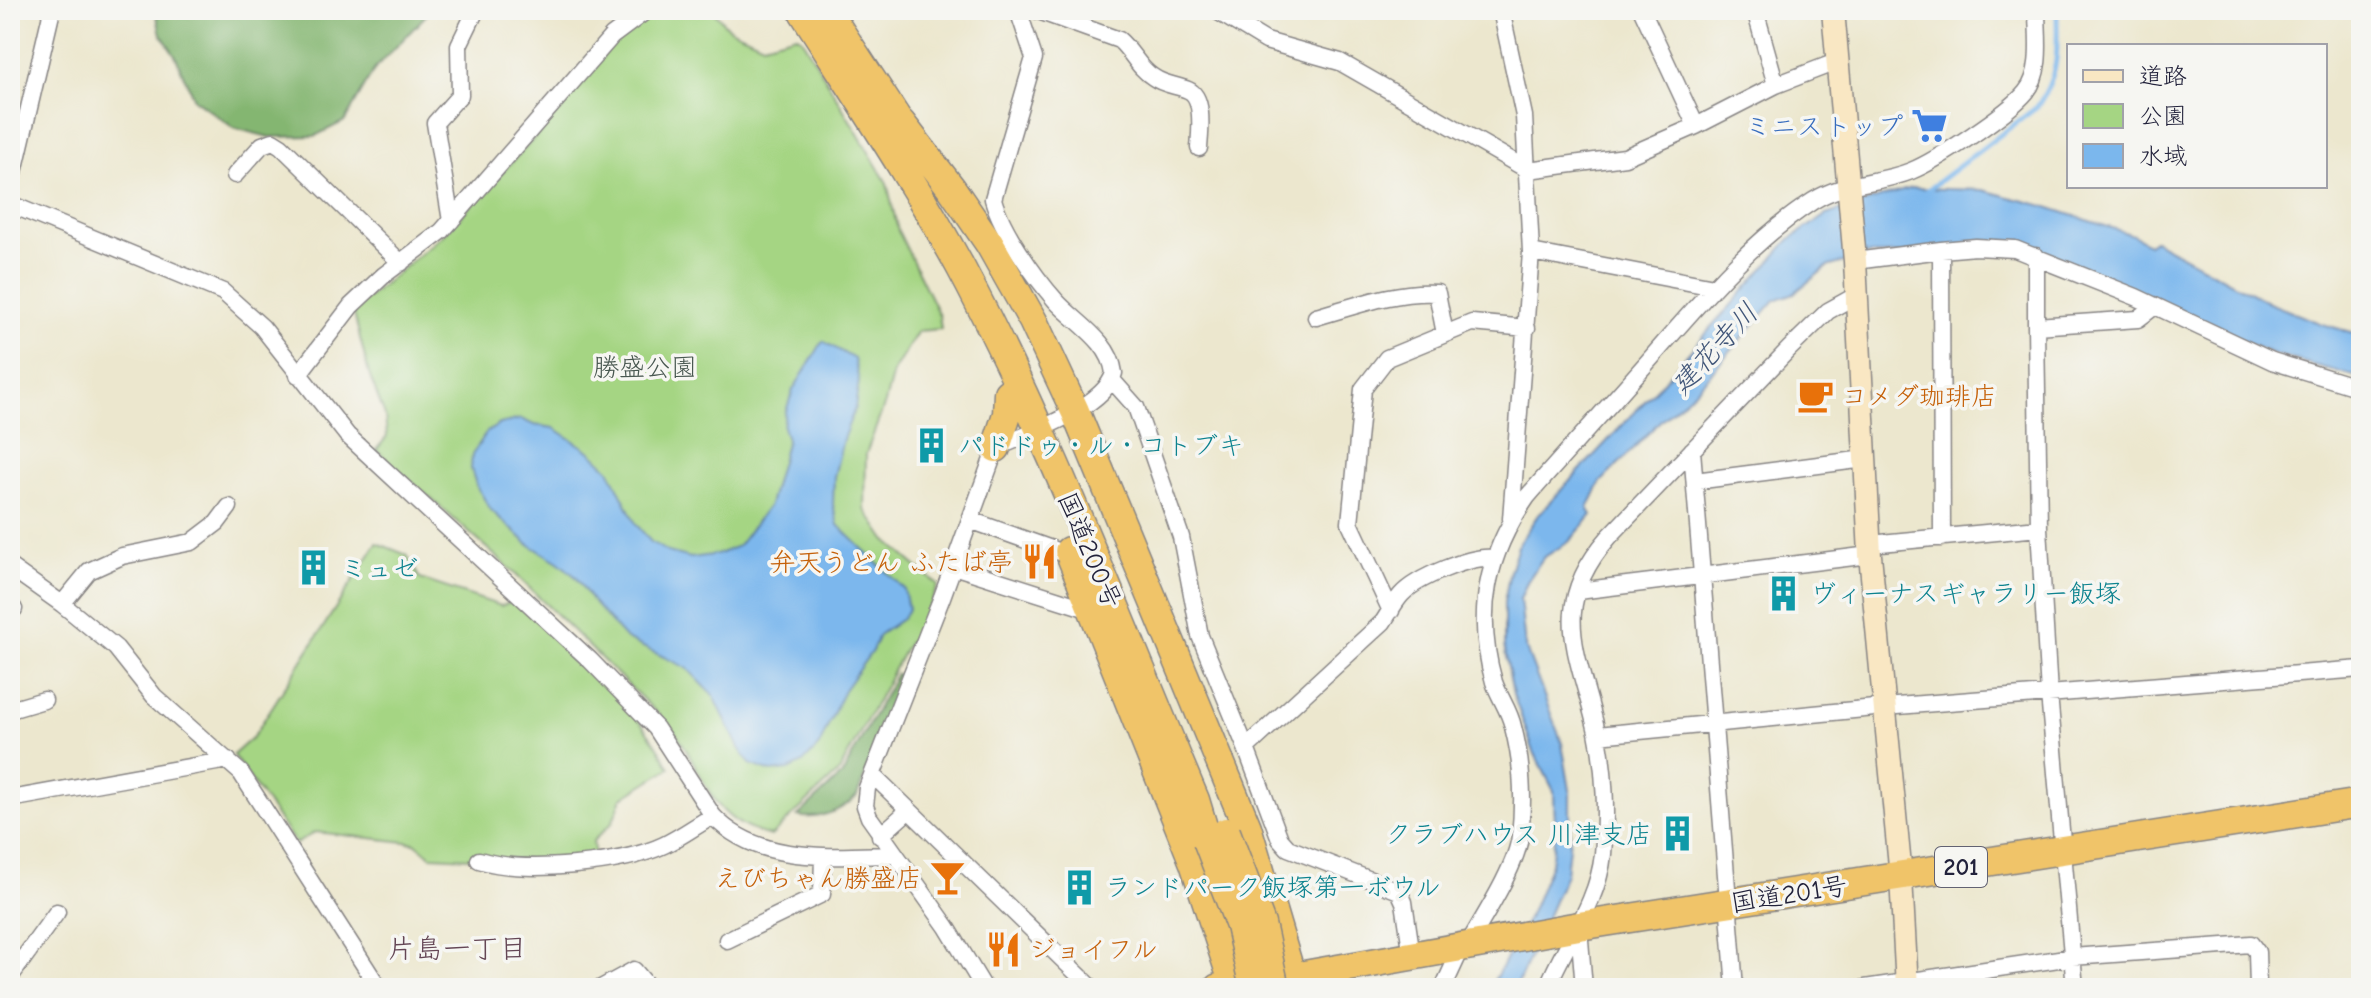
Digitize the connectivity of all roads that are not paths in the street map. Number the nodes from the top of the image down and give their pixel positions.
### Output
1 (52, 10) edge
2 (476, 10) edge
3 (647, 10) edge
4 (802, 10) edge
5 (826, 10) edge
6 (1018, 10) edge
7 (1036, 10) edge
8 (1215, 10) edge
9 (1501, 10) edge
10 (1642, 10) edge
11 (1755, 10) edge
12 (1833, 10) edge
13 (2037, 10) edge
14 (1836, 62) junction
15 (1776, 85) junction
16 (1696, 126) junction
17 (892, 131) junction
18 (1199, 148) dead end
19 (1528, 170) junction
20 (235, 175) dead end
21 (10, 189) edge
22 (1848, 189) junction
23 (10, 204) edge
24 (451, 221) junction
25 (1941, 250) junction
26 (1531, 252) junction
27 (2036, 256) junction
28 (1855, 261) junction
29 (401, 263) junction
30 (1714, 287) junction
31 (1855, 296) junction
32 (2155, 306) junction
33 (1316, 317) dead end
34 (2036, 326) junction
35 (1527, 328) junction
36 (1445, 334) junction
37 (298, 375) junction
38 (1112, 380) junction
39 (2361, 386) edge
40 (1008, 393) junction
41 (1049, 424) junction
42 (996, 448) junction
43 (1692, 450) junction
44 (1865, 459) junction
45 (1695, 481) junction
46 (229, 507) dead end
47 (970, 520) junction
48 (1511, 521) junction
49 (2039, 528) junction
50 (1942, 538) junction
51 (1870, 550) junction
52 (1071, 556) junction
53 (1493, 558) junction
54 (953, 566) junction
55 (10, 567) edge
56 (1702, 575) junction
57 (1578, 591) junction
58 (62, 604) junction
59 (1094, 611) junction
60 (1391, 611) junction
61 (2361, 669) edge
62 (2049, 694) junction
63 (44, 700) dead end
64 (1885, 707) junction
65 (10, 710) edge
66 (1714, 724) junction
67 (1598, 735) junction
68 (1246, 748) junction
69 (228, 760) junction
70 (873, 775) junction
71 (10, 799) edge
72 (2361, 803) edge
73 (909, 810) junction
74 (713, 816) junction
75 (880, 836) junction
76 (1217, 836) junction
77 (2064, 850) junction
78 (894, 855) junction
79 (823, 856) junction
80 (479, 860) dead end
81 (1901, 877) junction
82 (1728, 903) junction
83 (57, 912) dead end
84 (1570, 928) junction
85 (727, 940) dead end
86 (1470, 945) junction
87 (1412, 956) junction
88 (2072, 957) junction
89 (10, 977) edge
90 (1288, 984) edge
91 (1907, 985) edge
92 (1235, 987) edge
93 (379, 988) edge
94 (601, 988) edge
95 (649, 988) edge
96 (984, 988) edge
97 (1092, 988) edge
98 (1443, 988) edge
99 (1547, 988) edge
100 (1584, 988) edge
101 (1735, 988) edge
102 (1865, 988) edge
103 (2075, 988) edge
104 (2258, 988) edge

1 - 21 street
2 - 24 street
3 - 24 street
4 - 17 highway, 国道200号
5 - 17 highway, 国道200号
6 - 38 street
7 - 18 street
8 - 19 street
9 - 19 street
10 - 16 street
11 - 15 street
12 - 14 street
13 - 22 street
14 - 15 street
14 - 22 street
15 - 16 street
16 - 19 street
17 - 40 highway
17 - 41 highway, 国道200号
17 - 41 highway
19 - 26 street
20 - 29 street
22 - 28 street
22 - 30 street
23 - 37 street
24 - 29 street
25 - 27 street
25 - 28 street
25 - 50 street
26 - 30 street
26 - 35 street
27 - 32 street
27 - 34 street
28 - 31 street
29 - 37 street
30 - 48 street
31 - 43 street
31 - 44 street
32 - 34 street
32 - 39 street
33 - 36 street
34 - 49 street
35 - 36 street
35 - 48 street
36 - 60 street
37 - 74 street
38 - 41 street
38 - 68 street
40 - 41 highway
40 - 42 highway
41 - 42 street
41 - 52 highway
41 - 76 highway, 国道200号
41 - 90 highway
42 - 47 street
43 - 45 street
43 - 57 street
44 - 45 street
44 - 51 street
45 - 56 street
46 - 58 street
47 - 52 street
47 - 54 street
48 - 53 street
49 - 50 street
49 - 62 street
50 - 51 street
51 - 56 street
51 - 64 street
52 - 59 highway
53 - 60 street
53 - 86 street
54 - 59 street
54 - 70 street
55 - 58 street
56 - 57 street
56 - 66 street
57 - 67 street
58 - 69 street
59 - 92 highway
60 - 68 street
61 - 62 street
62 - 64 street
62 - 77 street
63 - 65 street
64 - 66 street
64 - 81 street
66 - 67 street
66 - 82 street
67 - 84 street
68 - 87 street
69 - 71 street
69 - 93 street
70 - 73 street
70 - 75 street
72 - 77 highway, 国道201号 / 201
73 - 75 street
73 - 97 street
74 - 79 street
74 - 80 street
75 - 78 street
76 - 90 highway, 国道200号, bridge
76 - 92 highway, 国道200号, bridge
77 - 81 highway, 国道201号 / 201
77 - 88 street
78 - 79 street
78 - 96 street
79 - 85 street
81 - 82 highway, 国道201号 / 201
81 - 91 street
82 - 84 highway, 国道201号 / 201
82 - 101 street
83 - 89 street
84 - 86 highway, 国道201号 / 201
84 - 99 street
84 - 100 street
86 - 87 highway, 国道201号 / 201
86 - 98 street
87 - 90 highway, 国道201号 / 201
88 - 91 street
88 - 103 street
88 - 104 street
90 - 92 highway, 国道201号 / 201
91 - 102 street
94 - 95 street

